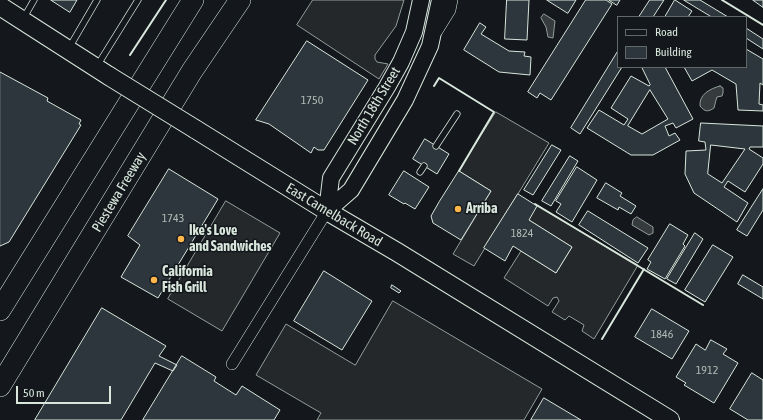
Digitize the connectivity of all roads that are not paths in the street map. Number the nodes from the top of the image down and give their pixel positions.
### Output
1 (34, 0) edge
2 (97, 0) edge
3 (138, 0) edge
4 (193, 0) edge
5 (240, 0) edge
6 (421, 0) edge
7 (440, 0) edge
8 (452, 0) edge
9 (0, 6) edge
10 (22, 21) junction
11 (432, 39) junction
12 (68, 50) junction
13 (102, 72) junction
14 (457, 114) dead end
15 (436, 146) dead end
16 (424, 166) dead end
17 (420, 172) dead end
18 (327, 211) junction
19 (0, 310) edge
20 (232, 364) dead end
21 (0, 386) edge
22 (670, 420) edge

1 - 10 lane
2 - 12 lane
3 - 13 lane
4 - 19 highway
5 - 21 highway, Piestewa Freeway
6 - 18 main road, North 18th Street
7 - 11 main road, North 18th Street
8 - 11 street, North 18th Street
9 - 10 main road, East Camelback Road
10 - 12 main road, East Camelback Road
11 - 18 main road, North 18th Street
12 - 13 main road, East Camelback Road
13 - 18 main road, East Camelback Road, bridge
14 - 15 lane
16 - 17 lane
18 - 20 street, North 18th Street
18 - 22 main road, East Camelback Road

